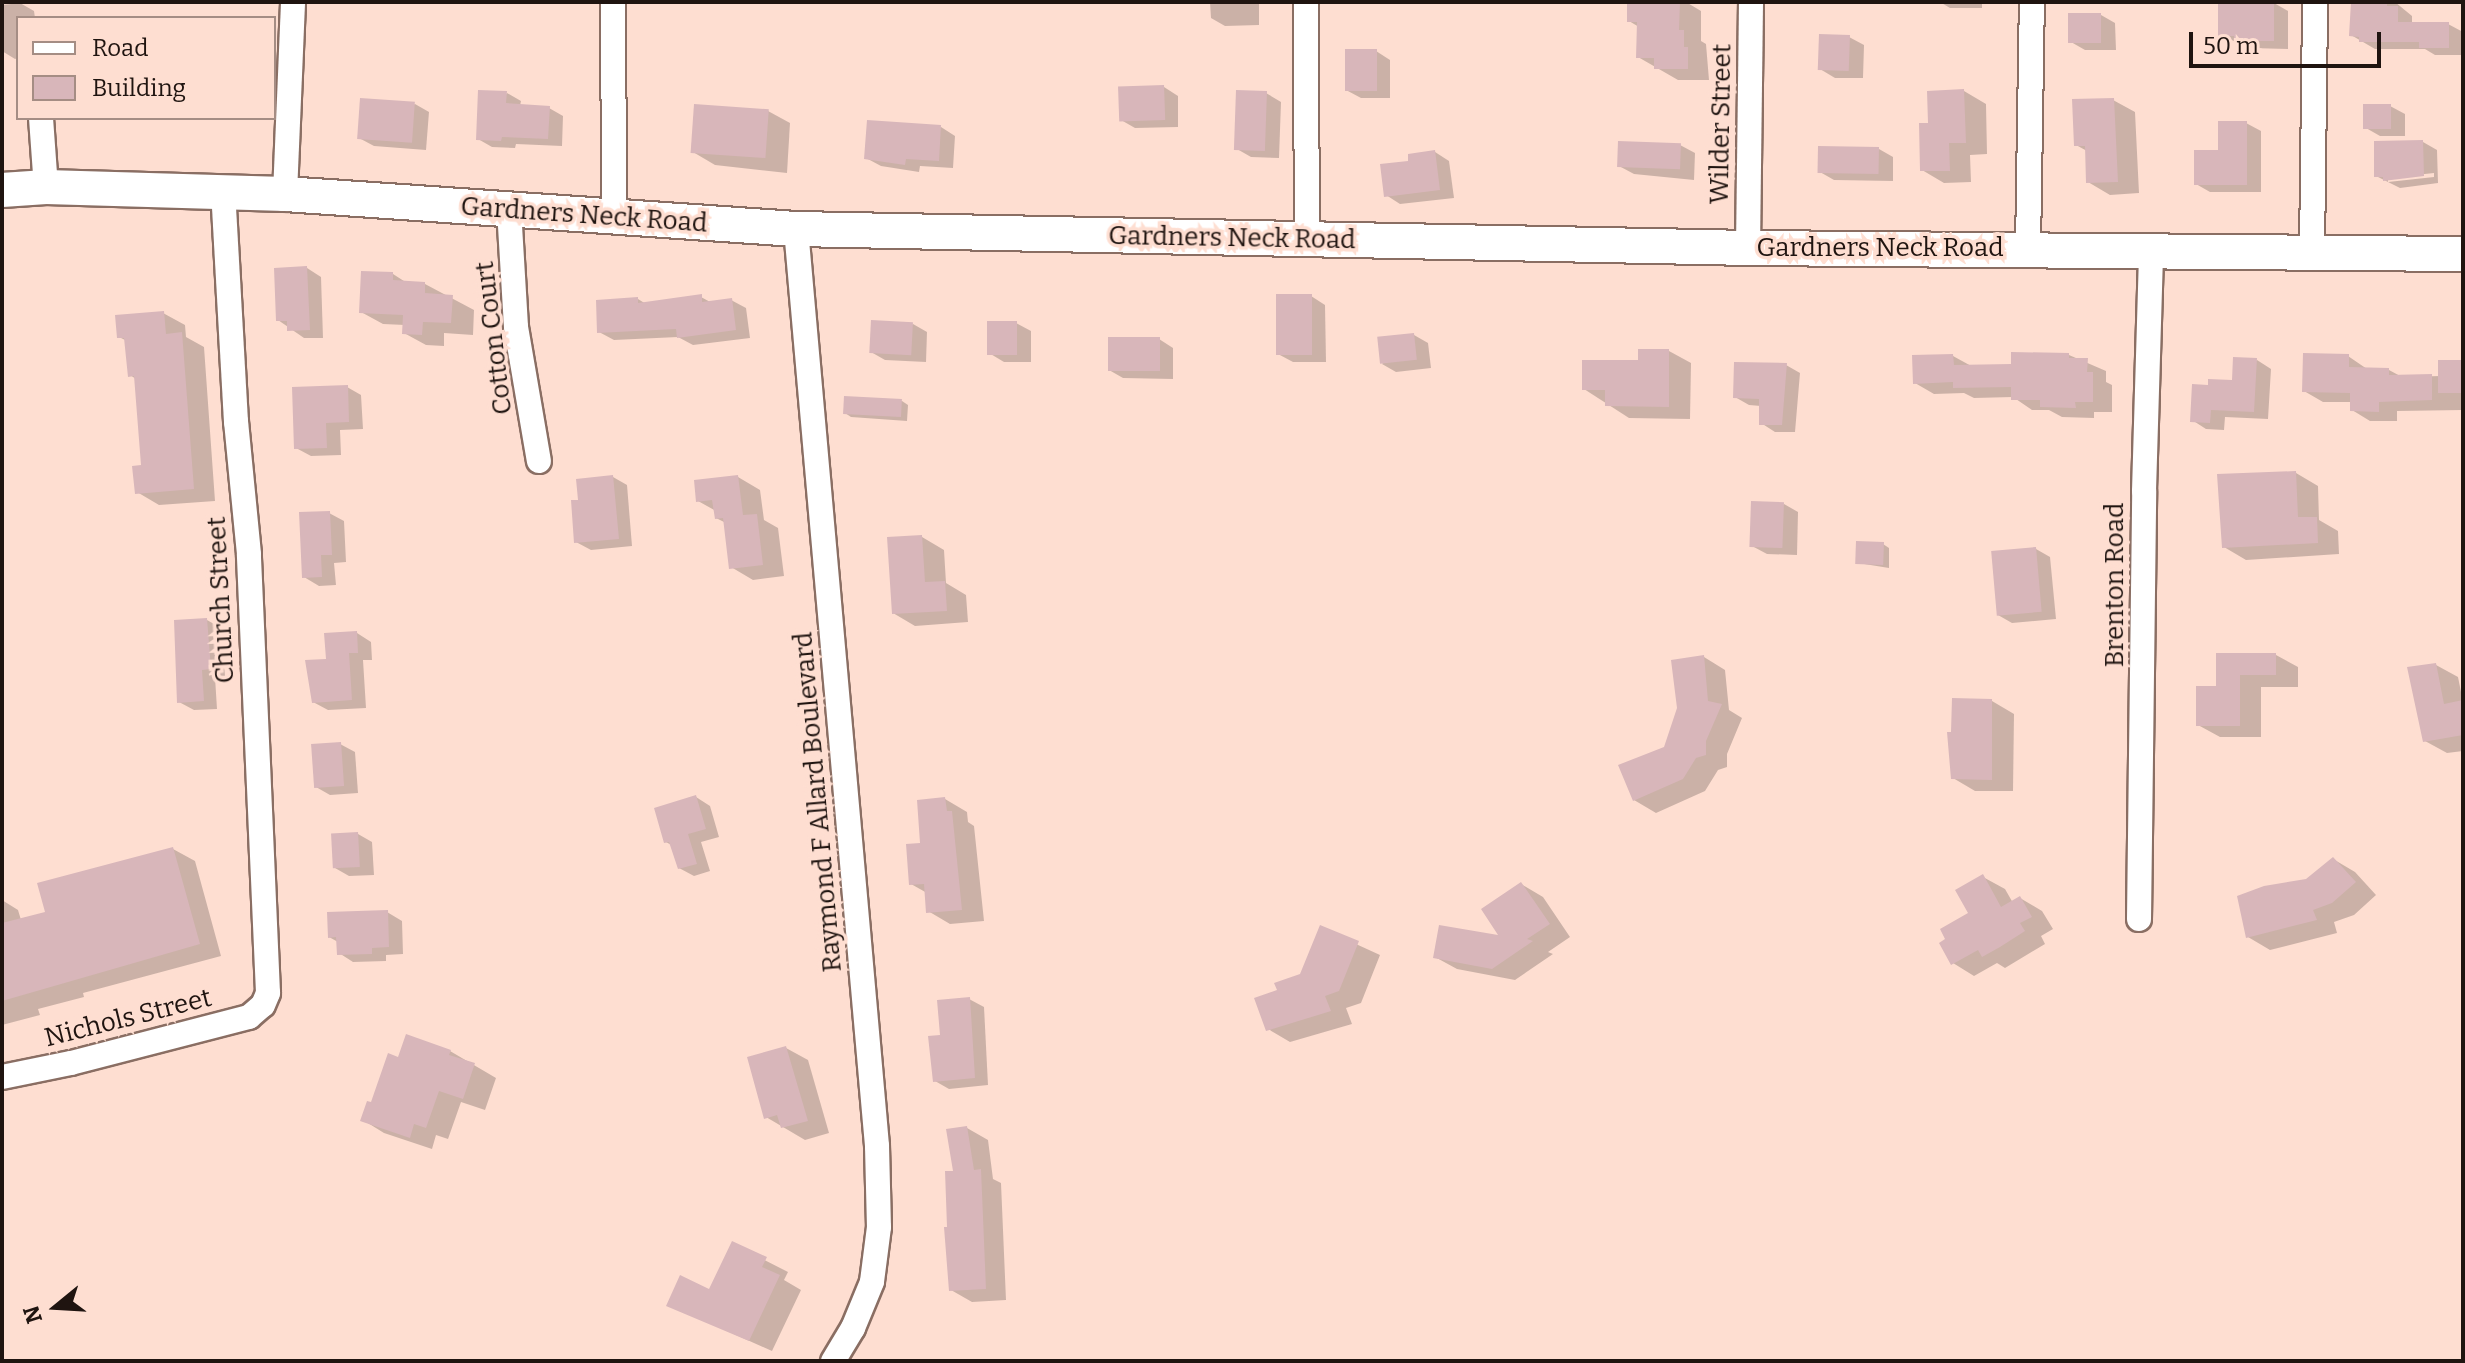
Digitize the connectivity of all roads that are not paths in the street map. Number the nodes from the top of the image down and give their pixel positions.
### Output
1 (293, 2) edge
2 (613, 2) edge
3 (1306, 2) edge
4 (1751, 2) edge
5 (2032, 2) edge
6 (2315, 2) edge
7 (41, 120) edge
8 (46, 187) junction
9 (2, 190) edge
10 (223, 191) junction
11 (285, 194) junction
12 (509, 209) junction
13 (614, 217) junction
14 (796, 229) junction
15 (1307, 240) junction
16 (1748, 248) junction
17 (2028, 249) junction
18 (2151, 252) junction
19 (2312, 253) junction
20 (2463, 254) edge
21 (539, 461) dead end
22 (2139, 919) dead end
23 (263, 1005) joint
24 (2, 1077) edge
25 (833, 1361) edge

1 - 11 street
2 - 13 street
3 - 15 street
4 - 16 street, Wilder Street
5 - 17 street
6 - 19 street
7 - 8 street
8 - 9 street, Gardners Neck Road
8 - 10 street, Gardners Neck Road
10 - 11 street, Gardners Neck Road
10 - 23 street, Church Street
11 - 12 street, Gardners Neck Road
12 - 13 street, Gardners Neck Road
12 - 21 street, Cotton Court
13 - 14 street, Gardners Neck Road
14 - 15 street, Gardners Neck Road
14 - 25 street, Raymond F Allard Boulevard
15 - 16 street, Gardners Neck Road
16 - 17 street, Gardners Neck Road
17 - 18 street, Gardners Neck Road
18 - 19 street, Gardners Neck Road
18 - 22 street, Brenton Road
19 - 20 street, Gardners Neck Road
23 - 24 street, Nichols Street

